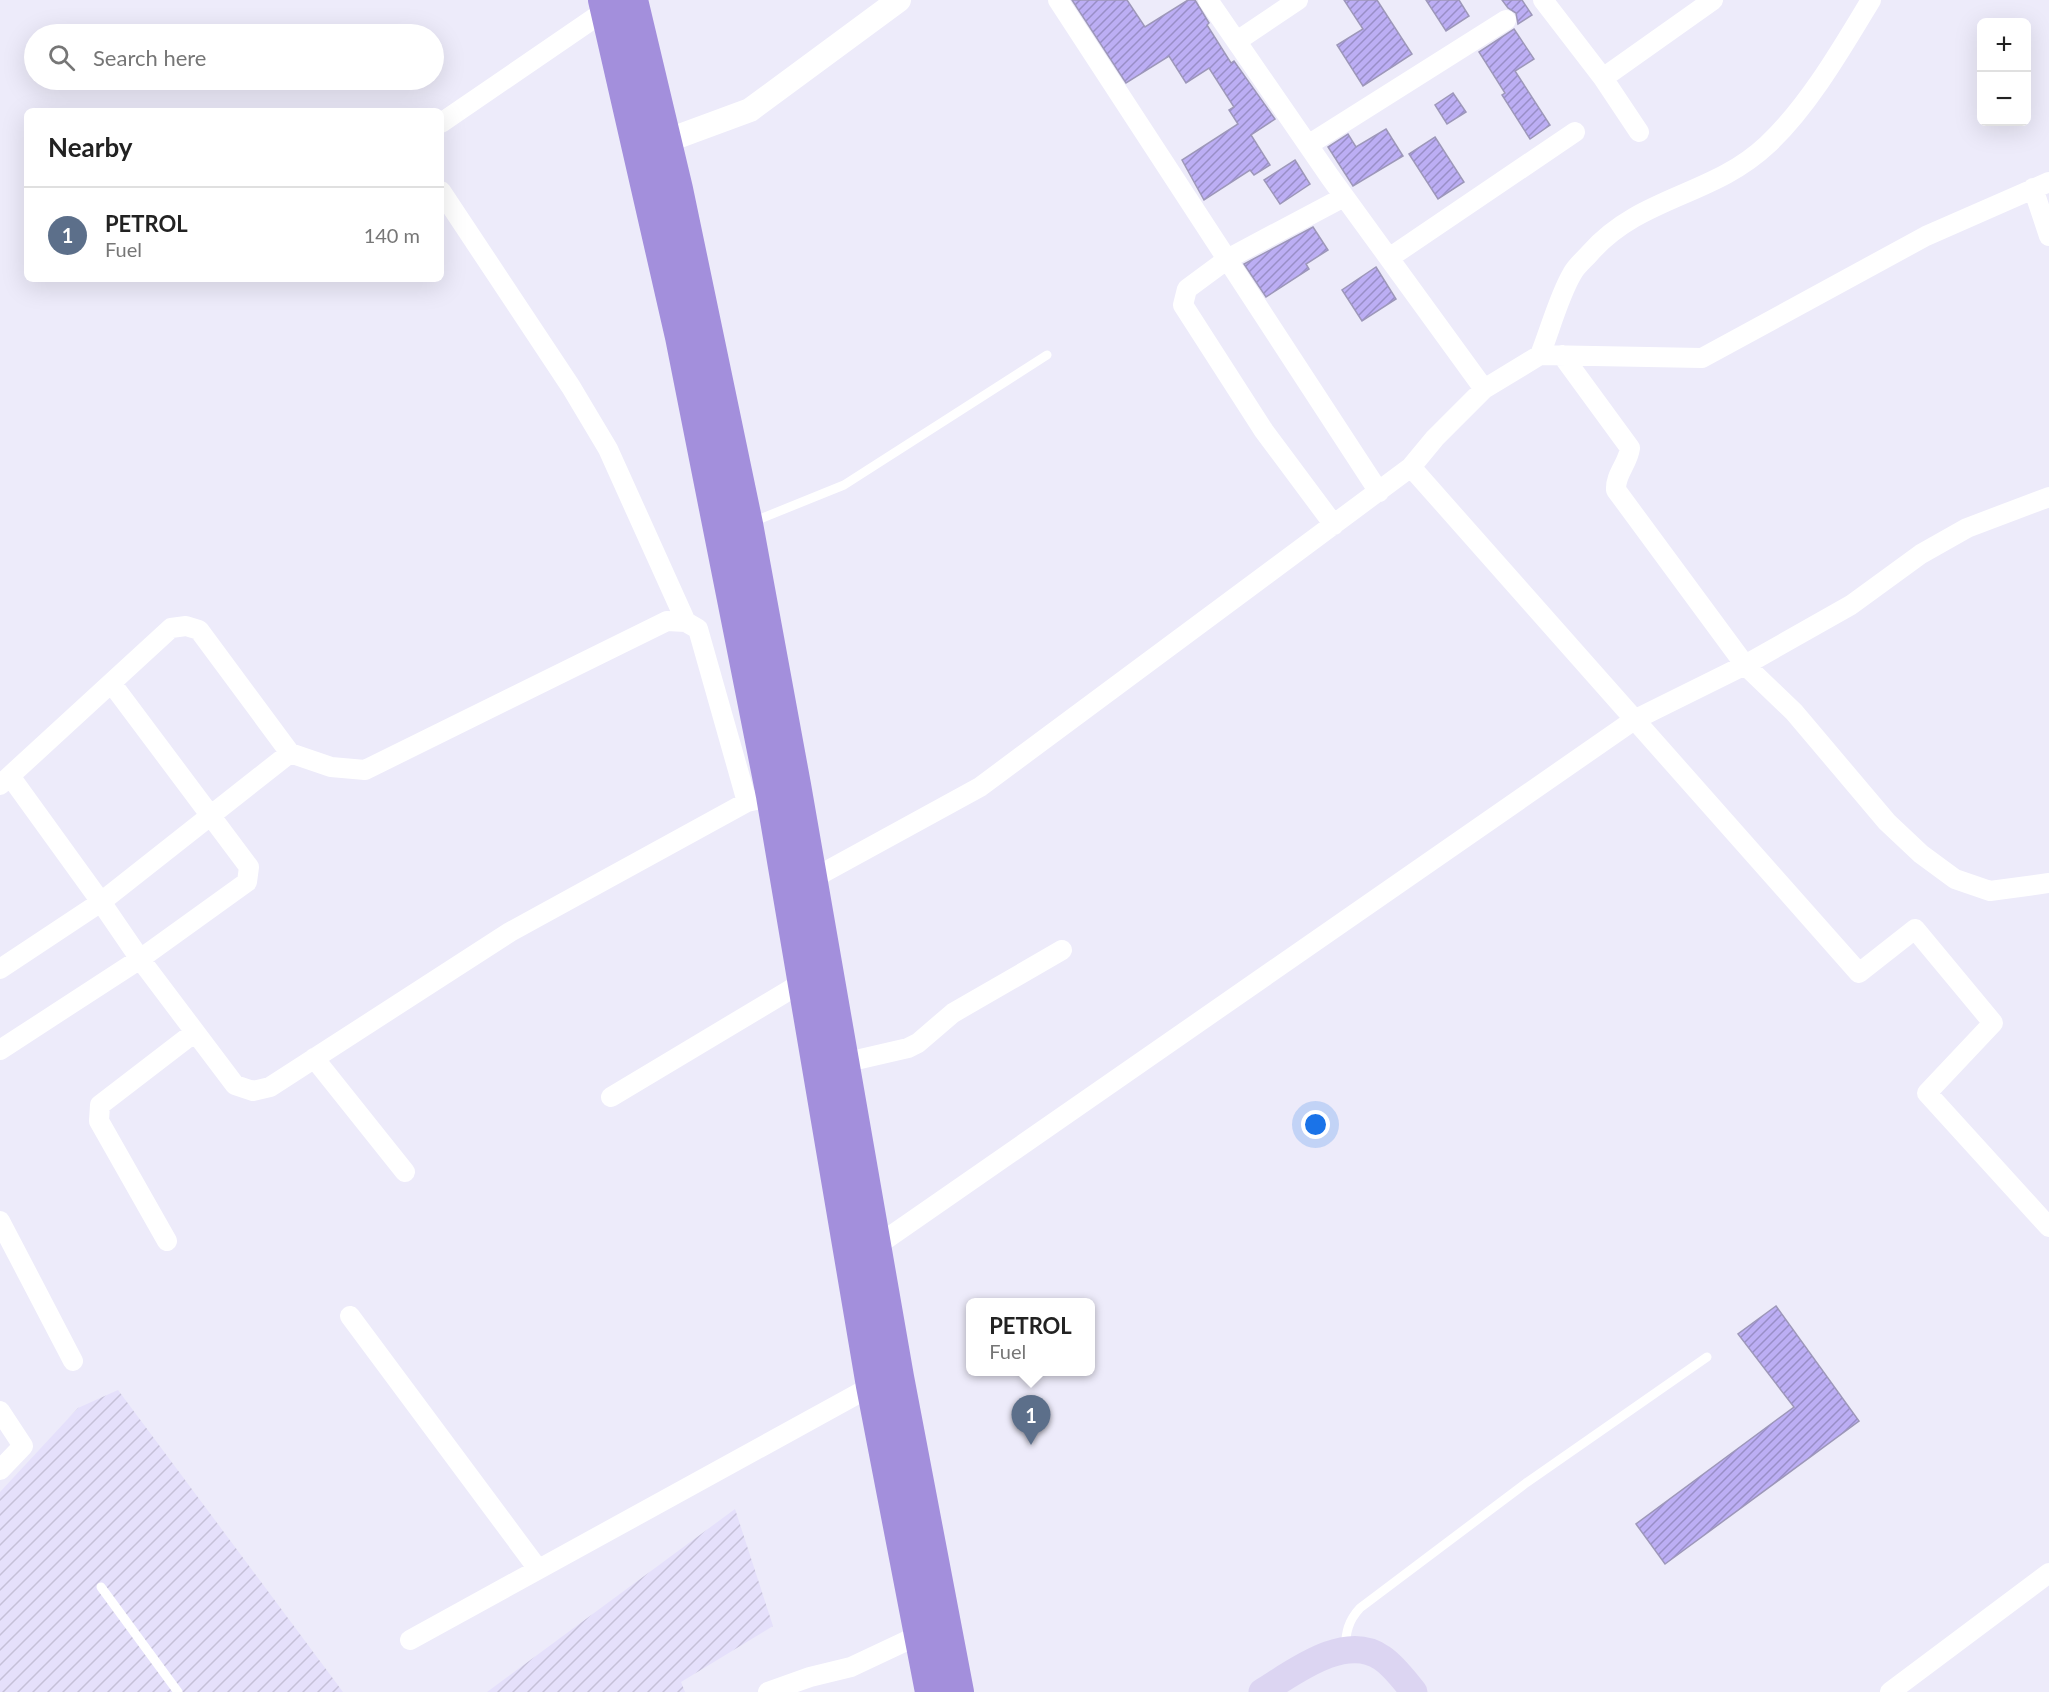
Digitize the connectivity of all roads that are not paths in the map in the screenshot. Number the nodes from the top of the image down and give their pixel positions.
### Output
1 (899, 0) edge
2 (1058, 0) edge
3 (1208, 0) edge
4 (1298, 0) edge
5 (1543, 0) edge
6 (1713, 0) edge
7 (1871, 0) edge
8 (614, 3) edge
9 (1506, 20) dead end
10 (1237, 41) junction
11 (1603, 78) junction
12 (444, 121) edge
13 (1575, 132) dead end
14 (1639, 132) dead end
15 (666, 141) junction
16 (1308, 145) junction
17 (2041, 185) edge
18 (664, 193) junction
19 (444, 196) edge
20 (1344, 197) junction
21 (2049, 236) edge
22 (1228, 258) junction
23 (1389, 258) junction
24 (1540, 354) junction
25 (1047, 355) dead end
26 (1562, 355) junction
27 (1484, 389) junction
28 (1411, 467) junction
29 (1379, 492) junction
30 (2049, 497) edge
31 (747, 524) junction
32 (1334, 525) junction
33 (686, 622) junction
34 (1745, 665) junction
35 (112, 684) junction
36 (1634, 720) junction
37 (290, 753) junction
38 (5, 781) edge
39 (771, 794) junction
40 (211, 818) junction
41 (812, 879) junction
42 (2049, 883) edge
43 (101, 902) junction
44 (1062, 950) dead end
45 (140, 959) junction
46 (0, 969) edge
47 (803, 981) junction
48 (195, 1032) junction
49 (0, 1050) edge
50 (314, 1058) junction
51 (843, 1063) junction
52 (612, 1097) dead end
53 (405, 1172) dead end
54 (0, 1221) edge
55 (2049, 1227) edge
56 (167, 1241) dead end
57 (864, 1254) junction
58 (350, 1316) dead end
59 (1707, 1357) dead end
60 (73, 1361) dead end
61 (873, 1386) junction
62 (0, 1411) edge
63 (0, 1470) edge
64 (538, 1569) junction
65 (2049, 1573) edge
66 (101, 1587) dead end
67 (919, 1635) junction
68 (410, 1640) dead end
69 (1345, 1651) junction
70 (178, 1692) edge
71 (768, 1692) edge
72 (930, 1692) edge
73 (958, 1692) edge
74 (1262, 1692) edge
75 (1414, 1692) edge
76 (1890, 1692) edge

1 - 15 street
2 - 22 street
3 - 10 street
4 - 10 street
5 - 11 street
6 - 11 street
7 - 24 street
8 - 12 street
8 - 15 highway
8 - 18 highway
9 - 16 street
10 - 16 street
11 - 14 street
13 - 23 street
15 - 18 highway
16 - 20 street
17 - 21 street
17 - 26 street
18 - 31 highway
18 - 39 highway
19 - 33 street
20 - 22 street
20 - 23 street
22 - 29 street
22 - 32 street
23 - 27 street
24 - 26 street
24 - 27 street
25 - 31 lane
26 - 34 street
27 - 28 street
28 - 29 street
28 - 36 street
29 - 32 street
30 - 34 street
31 - 39 highway
32 - 41 street
33 - 37 street
33 - 39 street
34 - 36 street
34 - 42 street
35 - 37 street
35 - 38 street
35 - 40 street
36 - 55 street
36 - 57 street
37 - 40 street
38 - 43 street
39 - 41 highway
39 - 47 highway
39 - 50 street
40 - 43 street
40 - 45 street
41 - 51 highway
43 - 45 street
43 - 46 street
44 - 51 street
45 - 48 street
45 - 49 street
47 - 52 street
47 - 57 highway
48 - 50 street
48 - 56 street
50 - 53 street
51 - 57 highway
54 - 60 street
57 - 61 highway
57 - 73 highway
58 - 64 street
59 - 69 lane
61 - 64 street
61 - 67 highway
62 - 63 street
64 - 68 street
65 - 76 street
66 - 70 lane
67 - 71 street
67 - 72 highway
69 - 74 main road
69 - 75 main road

